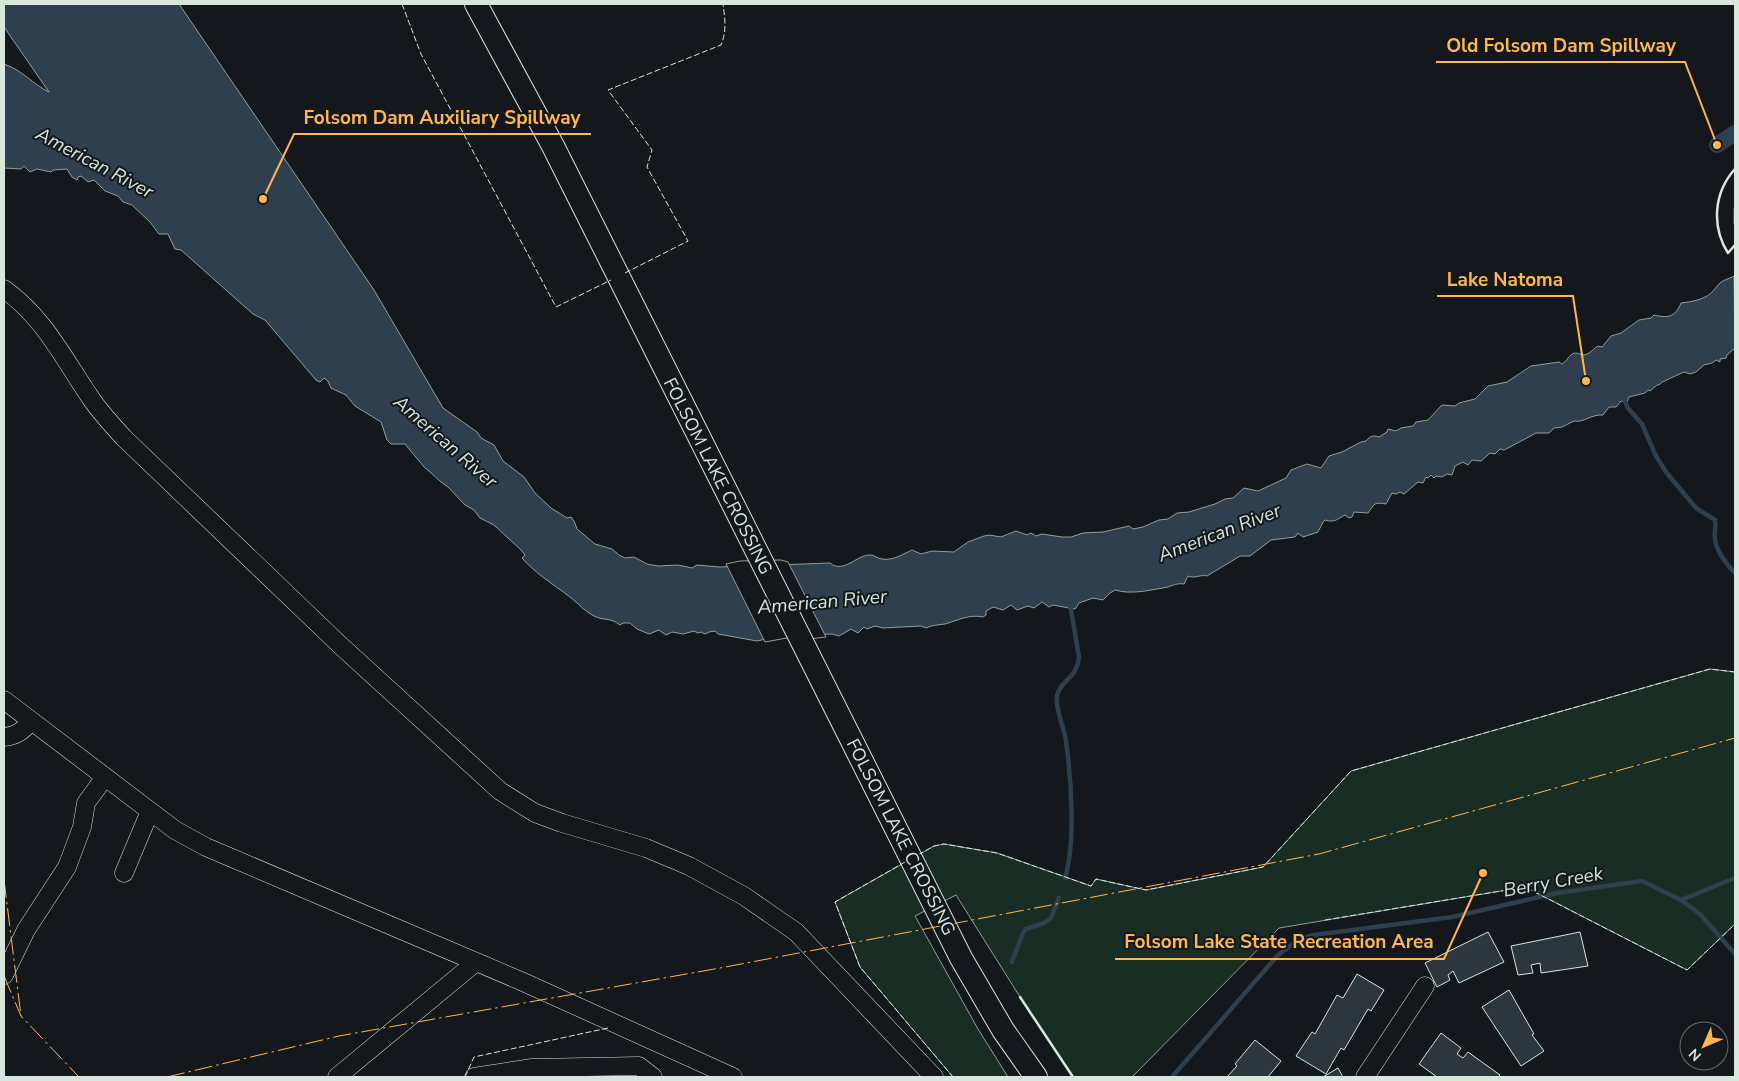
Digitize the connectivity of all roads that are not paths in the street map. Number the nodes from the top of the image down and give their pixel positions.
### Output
1 (476, 4) edge
2 (4, 289) edge
3 (4, 700) edge
4 (31, 721) junction
5 (4, 737) edge
6 (105, 777) junction
7 (150, 811) junction
8 (124, 873) dead end
9 (476, 962) junction
10 (4, 975) edge
11 (1425, 986) dead end
12 (1368, 1076) edge
13 (337, 1077) edge
14 (474, 1077) edge
15 (653, 1077) edge
16 (733, 1077) edge
17 (934, 1077) edge
18 (1036, 1077) edge

1 - 18 main road, FOLSOM LAKE CROSSING
2 - 17 lane
3 - 4 lane
4 - 5 lane
4 - 6 lane
6 - 7 lane
6 - 10 lane
7 - 8 lane
7 - 9 lane
9 - 13 lane
9 - 16 lane
11 - 12 lane
14 - 15 lane

